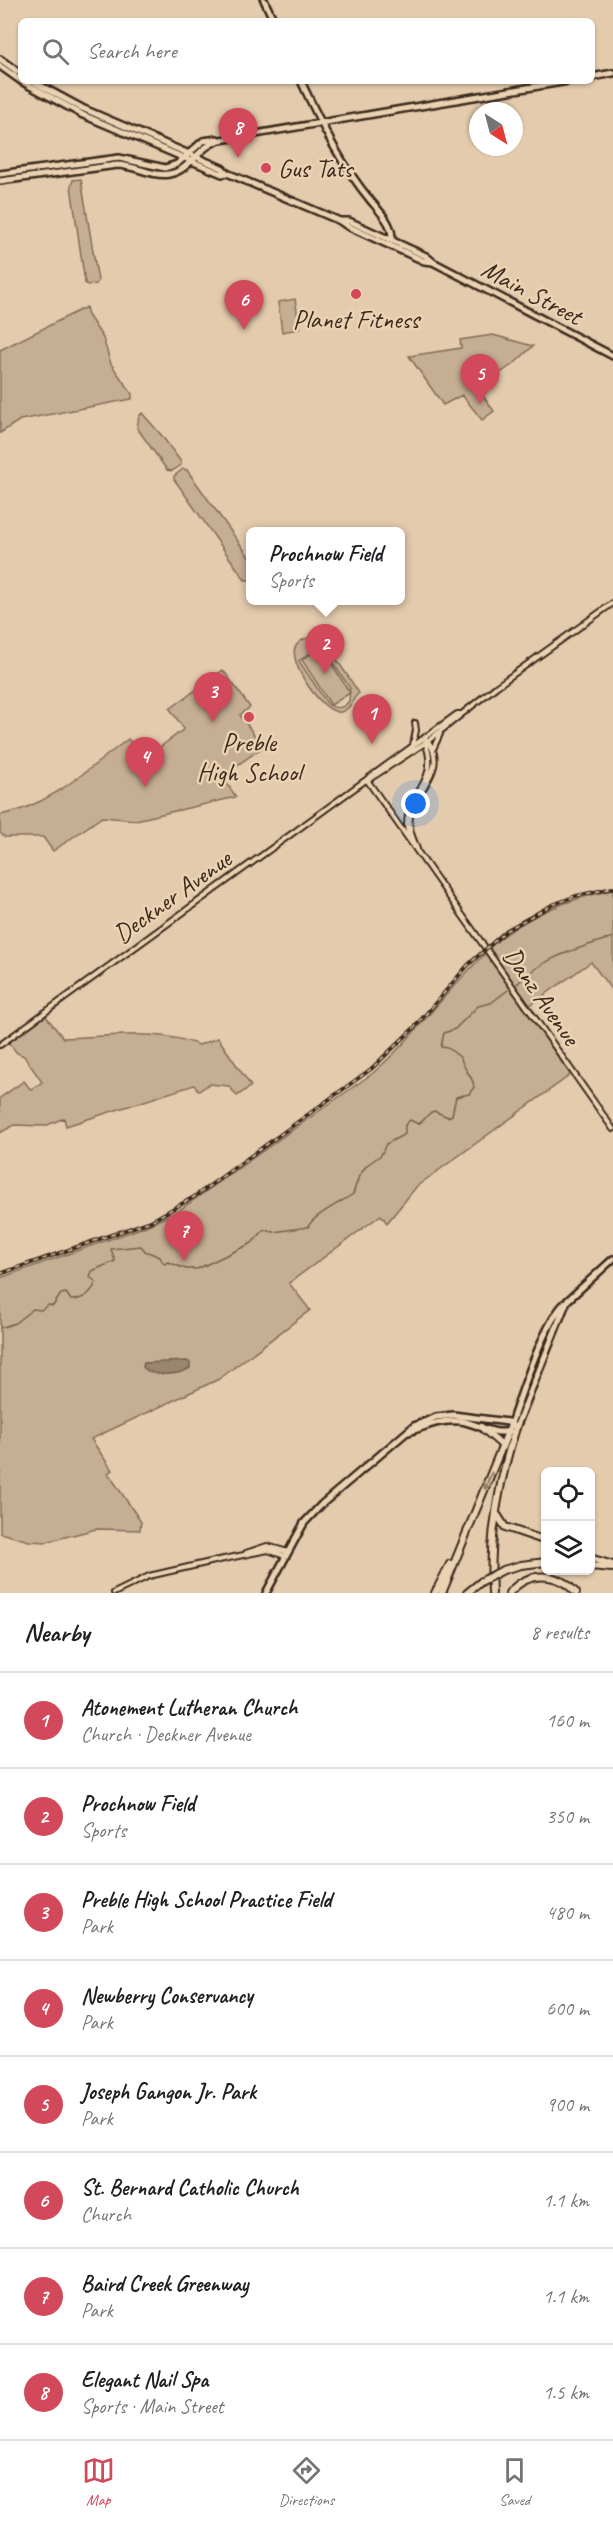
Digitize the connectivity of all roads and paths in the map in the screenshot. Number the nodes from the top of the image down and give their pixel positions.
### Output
1 (264, 0) edge
2 (273, 18) edge
3 (0, 59) edge
4 (0, 66) edge
5 (18, 72) edge
6 (613, 73) edge
7 (595, 76) edge
8 (18, 79) edge
9 (26, 84) edge
10 (38, 84) edge
11 (302, 84) edge
12 (550, 84) edge
13 (321, 123) junction
14 (228, 138) junction
15 (186, 155) junction
16 (193, 158) junction
17 (0, 174) edge
18 (0, 181) edge
19 (392, 243) junction
20 (613, 356) edge
21 (613, 603) edge
22 (461, 714) junction
23 (414, 723) dead end
24 (442, 731) junction
25 (426, 740) junction
26 (413, 745) junction
27 (433, 750) junction
28 (367, 780) junction
29 (411, 844) junction
30 (417, 850) junction
31 (0, 1045) edge
32 (613, 1130) edge
33 (613, 1259) edge
34 (513, 1425) junction
35 (481, 1427) junction
36 (408, 1432) junction
37 (508, 1432) junction
38 (502, 1445) junction
39 (497, 1510) junction
40 (464, 1537) junction
41 (541, 1539) edge
42 (286, 1554) junction
43 (595, 1560) edge
44 (541, 1563) edge
45 (595, 1566) edge
46 (613, 1567) edge
47 (114, 1593) edge
48 (266, 1593) edge
49 (435, 1593) edge
50 (442, 1593) edge
51 (467, 1593) edge
52 (492, 1593) edge
53 (509, 1593) edge
54 (576, 1593) edge

1 - 2 main road
3 - 5 main road
4 - 8 main road, Main Street
6 - 7 main road
9 - 15 main road, Main Street
10 - 15 main road, Main Street
11 - 13 main road
12 - 13 main road
13 - 14 main road
13 - 19 main road
14 - 15 main road
14 - 16 main road
15 - 16 main road, Main Street
15 - 17 main road
16 - 18 main road
16 - 19 main road, Main Street
19 - 20 main road, Main Street
21 - 22 street, Deckner Avenue
22 - 24 street, Deckner Avenue
22 - 25 street, Deckner Avenue
23 - 26 street
24 - 25 street, Deckner Avenue
24 - 27 street
25 - 26 street, Deckner Avenue
25 - 27 street
25 - 28 street, Deckner Avenue
25 - 29 street
26 - 28 street, Deckner Avenue
27 - 30 street
28 - 29 street
28 - 31 street, Deckner Avenue
29 - 30 street
30 - 32 street, Danz Avenue
33 - 34 main road
34 - 36 main road
34 - 37 main road
34 - 39 highway
35 - 36 main road
35 - 37 main road
35 - 38 highway
36 - 42 main road
37 - 38 highway
38 -> 40 highway
39 - 41 highway
39 - 52 highway
40 - 49 highway
40 - 50 highway
42 - 47 street
42 - 48 main road
43 - 46 highway
44 - 51 highway, bridge
45 - 46 highway
53 - 54 highway

